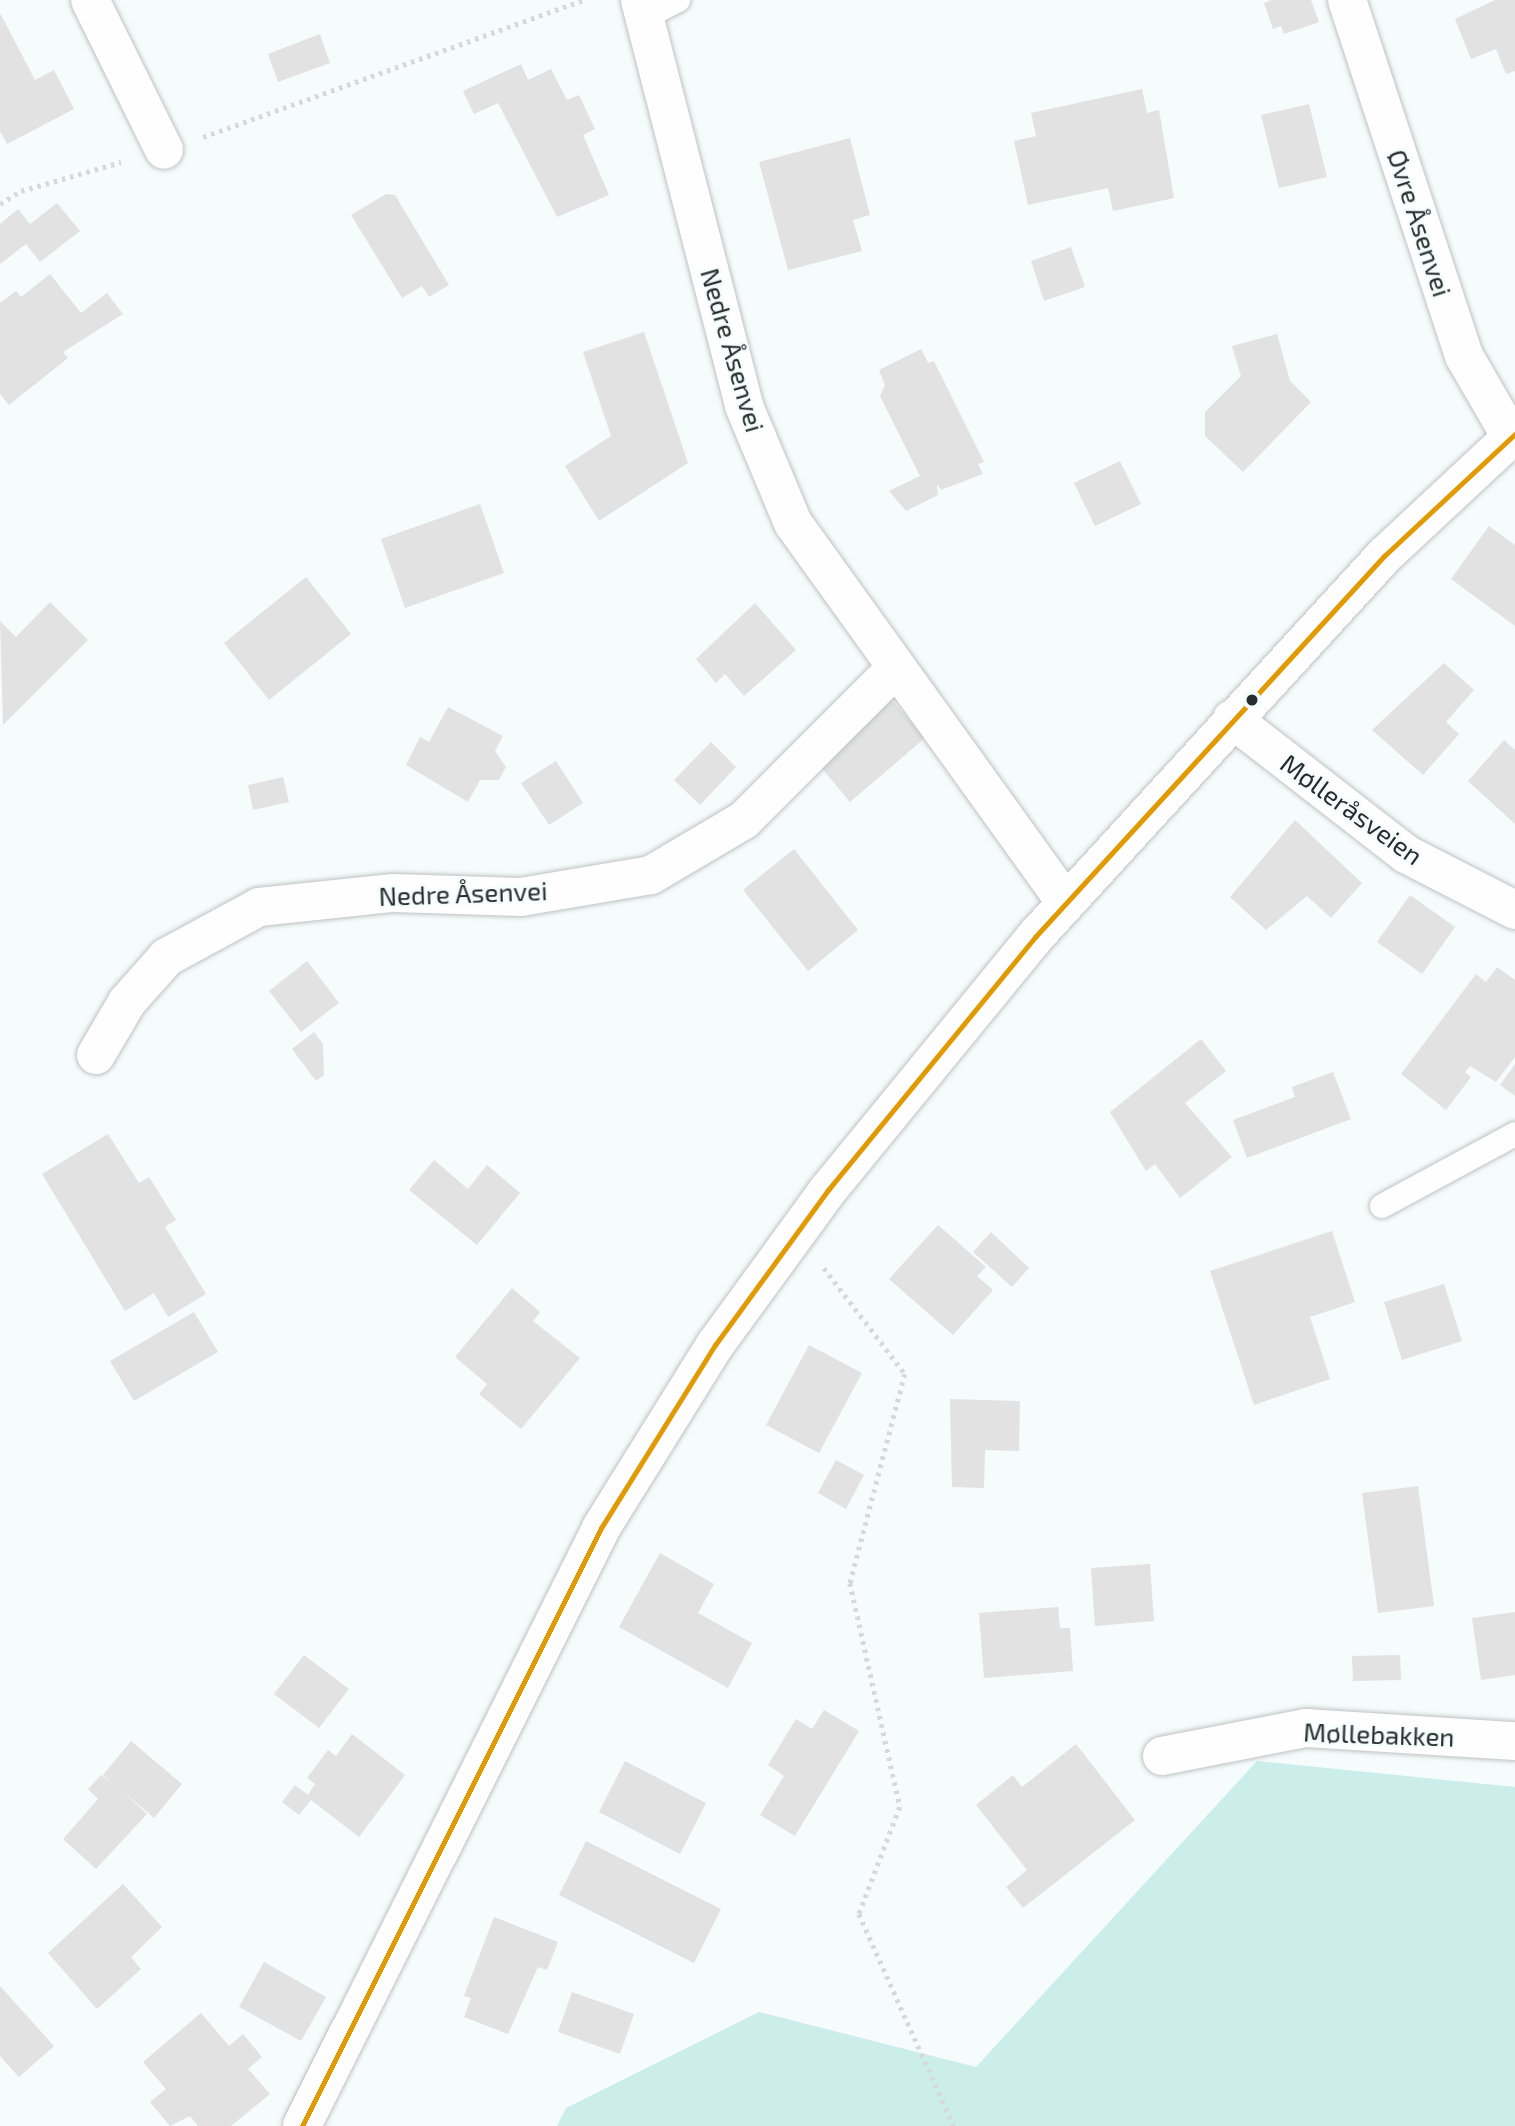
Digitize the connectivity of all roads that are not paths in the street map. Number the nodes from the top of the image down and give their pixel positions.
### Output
1 (90, 0) edge
2 (1347, 0) edge
3 (655, 5) edge
4 (164, 150) road end
5 (1513, 436) edge
6 (897, 668) junction
7 (1232, 719) junction
8 (1065, 902) junction
9 (1515, 910) edge
10 (96, 1055) dead end
11 (1515, 1135) edge
12 (1382, 1206) dead end
13 (1515, 1741) edge
14 (1162, 1756) dead end
15 (302, 2126) edge

1 - 4 street
2 - 5 street, Øvre Åsenvei
3 - 6 street, Nedre Åsenvei
5 - 7 street
6 - 8 street, Nedre Åsenvei
6 - 10 street, Nedre Åsenvei
7 - 8 street
7 - 9 street, Mølleråsveien
8 - 15 street
11 - 12 lane
13 - 14 street, Møllebakken

